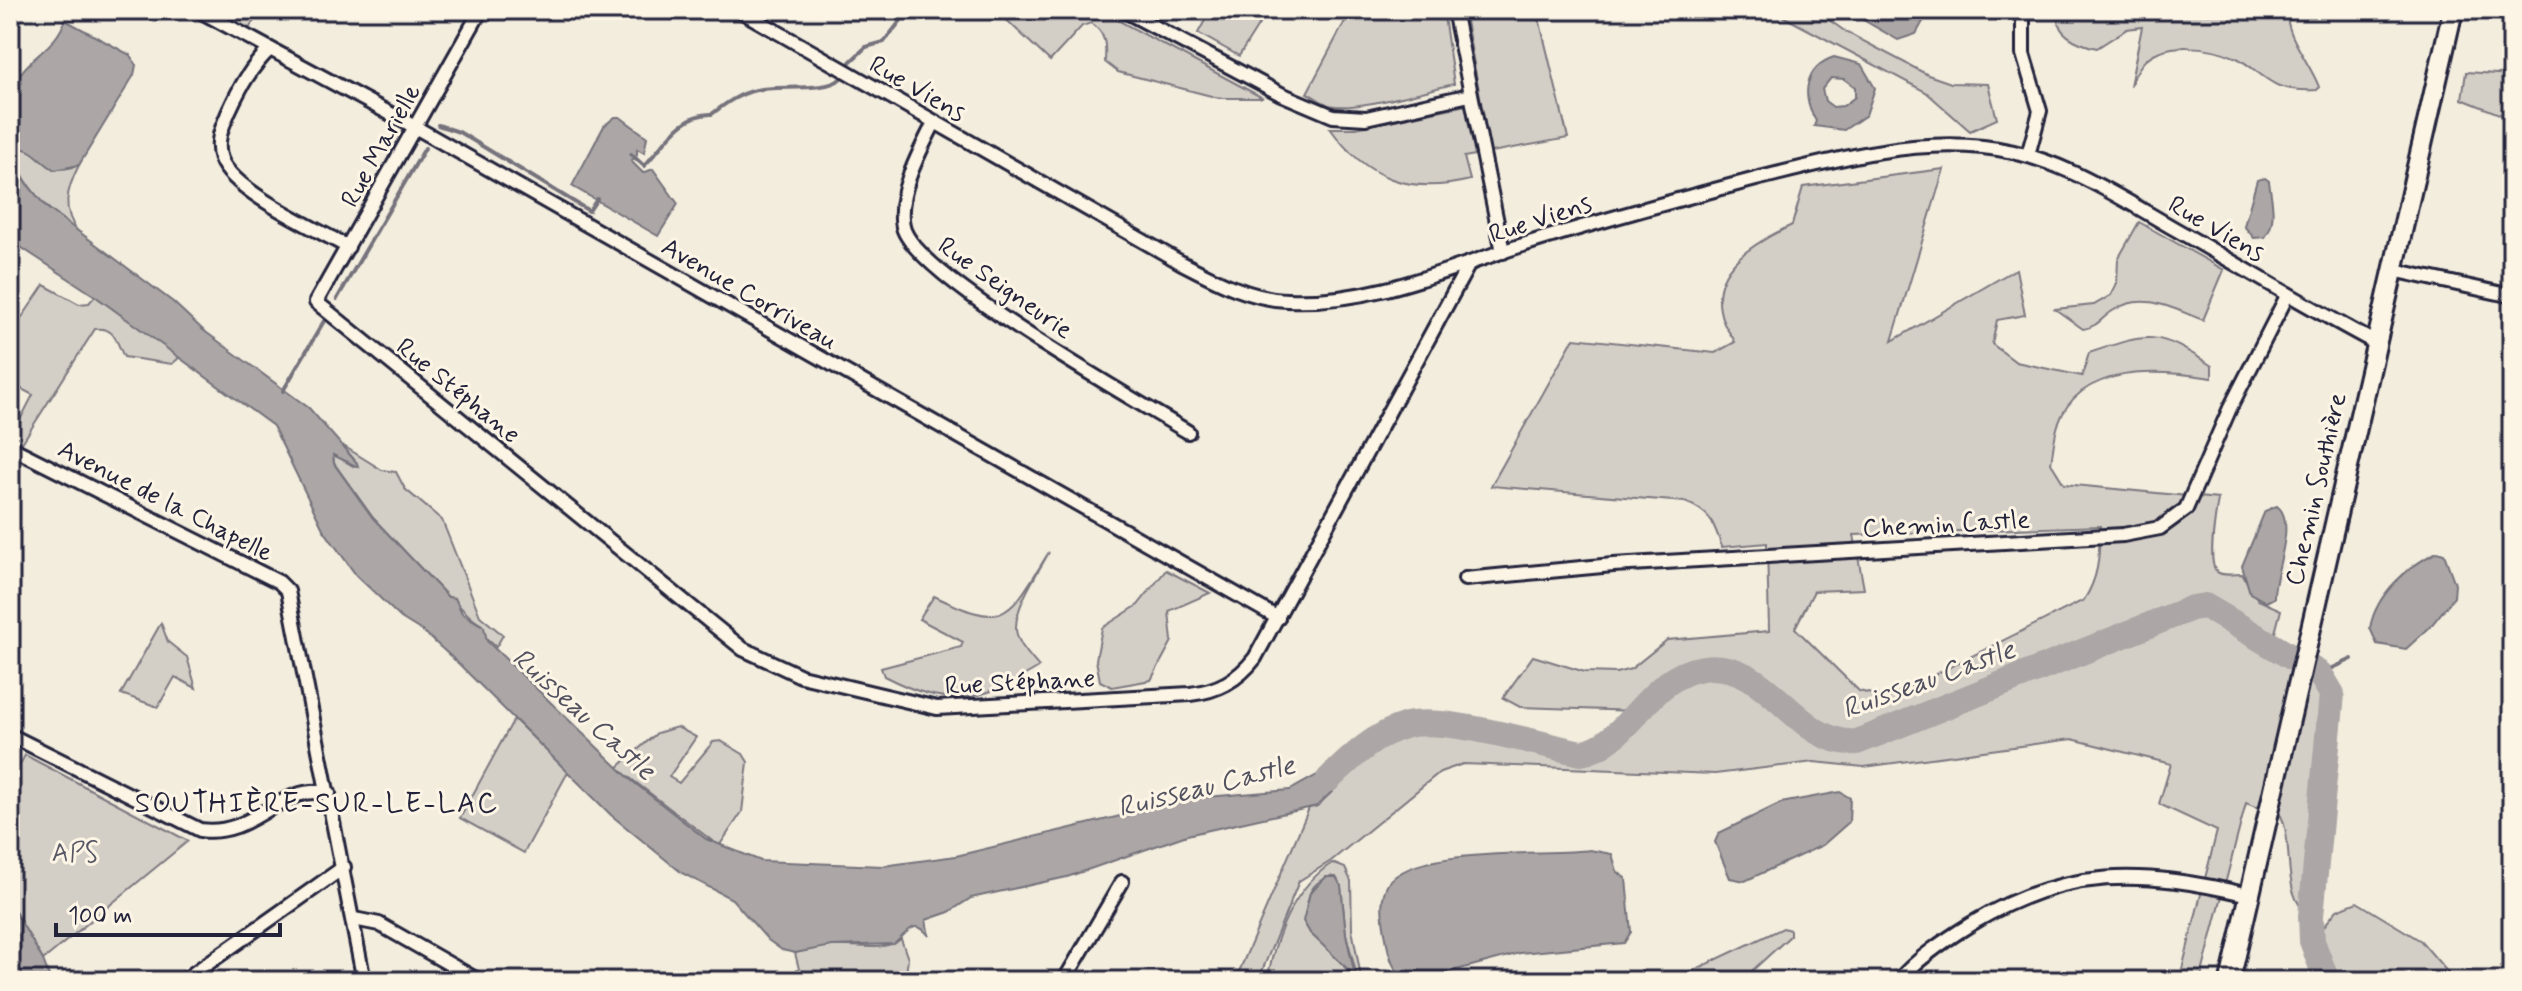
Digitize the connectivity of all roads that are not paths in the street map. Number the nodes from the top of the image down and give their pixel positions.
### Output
1 (198, 10) edge
2 (481, 10) edge
3 (739, 10) edge
4 (1123, 10) edge
5 (1454, 10) edge
6 (2023, 10) edge
7 (2453, 10) edge
8 (270, 49) junction
9 (1470, 95) junction
10 (934, 123) junction
11 (415, 127) junction
12 (2028, 155) junction
13 (348, 247) junction
14 (1503, 252) junction
15 (1469, 264) junction
16 (2393, 270) junction
17 (2288, 294) junction
18 (2512, 296) edge
19 (316, 302) joint
20 (2376, 343) junction
21 (1188, 432) dead end
22 (10, 447) edge
23 (1465, 579) dead end
24 (1278, 618) junction
25 (10, 735) edge
26 (329, 793) junction
27 (344, 867) junction
28 (1122, 882) dead end
29 (2249, 895) junction
30 (354, 919) junction
31 (183, 981) edge
32 (364, 981) edge
33 (479, 981) edge
34 (1064, 981) edge
35 (1898, 981) edge
36 (2230, 981) edge

1 - 8 street, Avenue Corriveau
2 - 11 street, Rue Marielle
3 - 10 street, Rue Viens
4 - 9 street
5 - 9 street
6 - 12 street
7 - 16 street, Chemin Southière
8 - 11 street, Avenue Corriveau
8 - 13 street
9 - 14 street
10 - 15 street, Rue Viens
10 - 21 street, Rue Seigneurie
11 - 13 street, Rue Marielle
11 - 24 street, Avenue Corriveau
12 - 14 street, Rue Viens
12 - 17 street, Rue Viens
13 - 19 street, Rue Marielle
14 - 15 street, Rue Viens
15 - 24 street, Rue Stéphane
16 - 18 street
16 - 20 street, Chemin Southière
17 - 20 street, Rue Viens
17 - 23 street, Chemin Castle
19 - 24 street, Rue Stéphane
20 - 29 street, Chemin Southière
22 - 26 street, Avenue de la Chapelle
25 - 26 street
26 - 27 street, Avenue de la Chapelle
27 - 30 street, Avenue de la Chapelle
27 - 31 street
28 - 34 street
29 - 35 street
29 - 36 street, Chemin Southière
30 - 32 street, Avenue de la Chapelle
30 - 33 street

